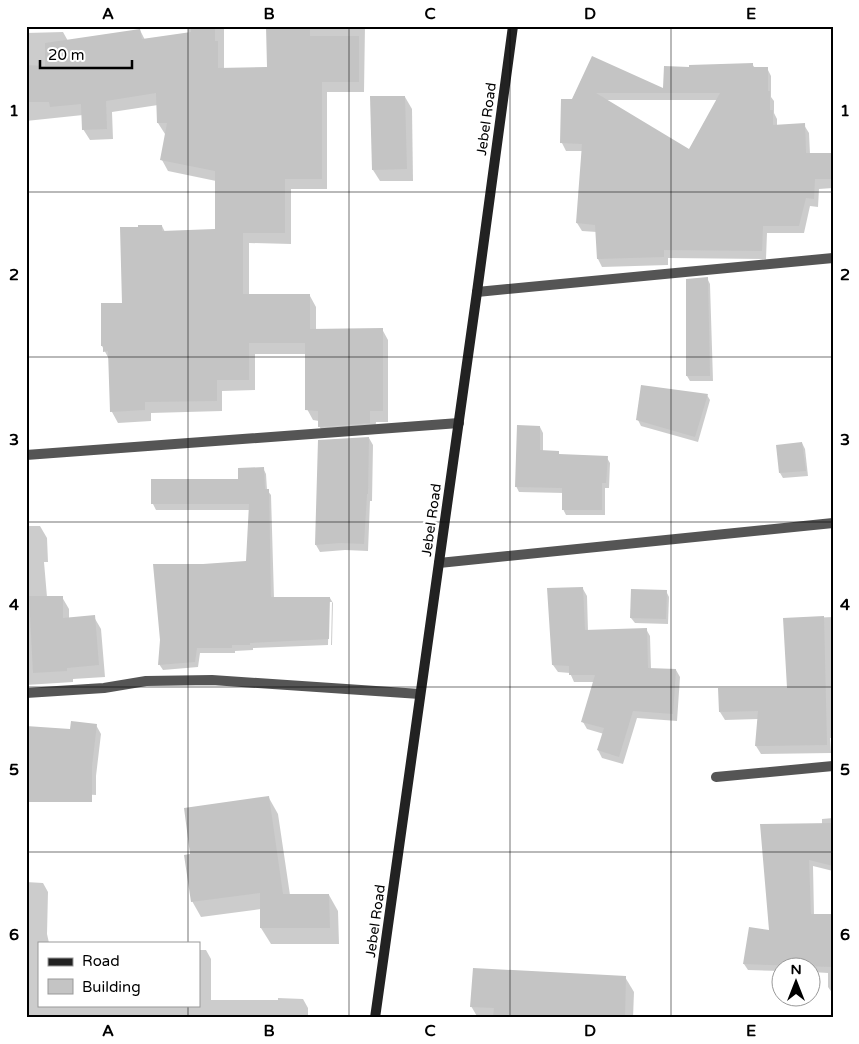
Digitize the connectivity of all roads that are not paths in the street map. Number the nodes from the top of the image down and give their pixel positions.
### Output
1 (513, 26) edge
2 (833, 258) edge
3 (477, 292) junction
4 (459, 423) junction
5 (26, 455) edge
6 (833, 523) edge
7 (439, 563) junction
8 (26, 693) edge
9 (420, 694) junction
10 (833, 766) edge
11 (716, 777) dead end
12 (375, 1018) edge

1 - 3 main road, Jebel Road
2 - 3 street
3 - 4 main road, Jebel Road
4 - 5 street
4 - 7 main road, Jebel Road
6 - 7 street
7 - 9 main road, Jebel Road
8 - 9 street
9 - 12 main road, Jebel Road
10 - 11 street

